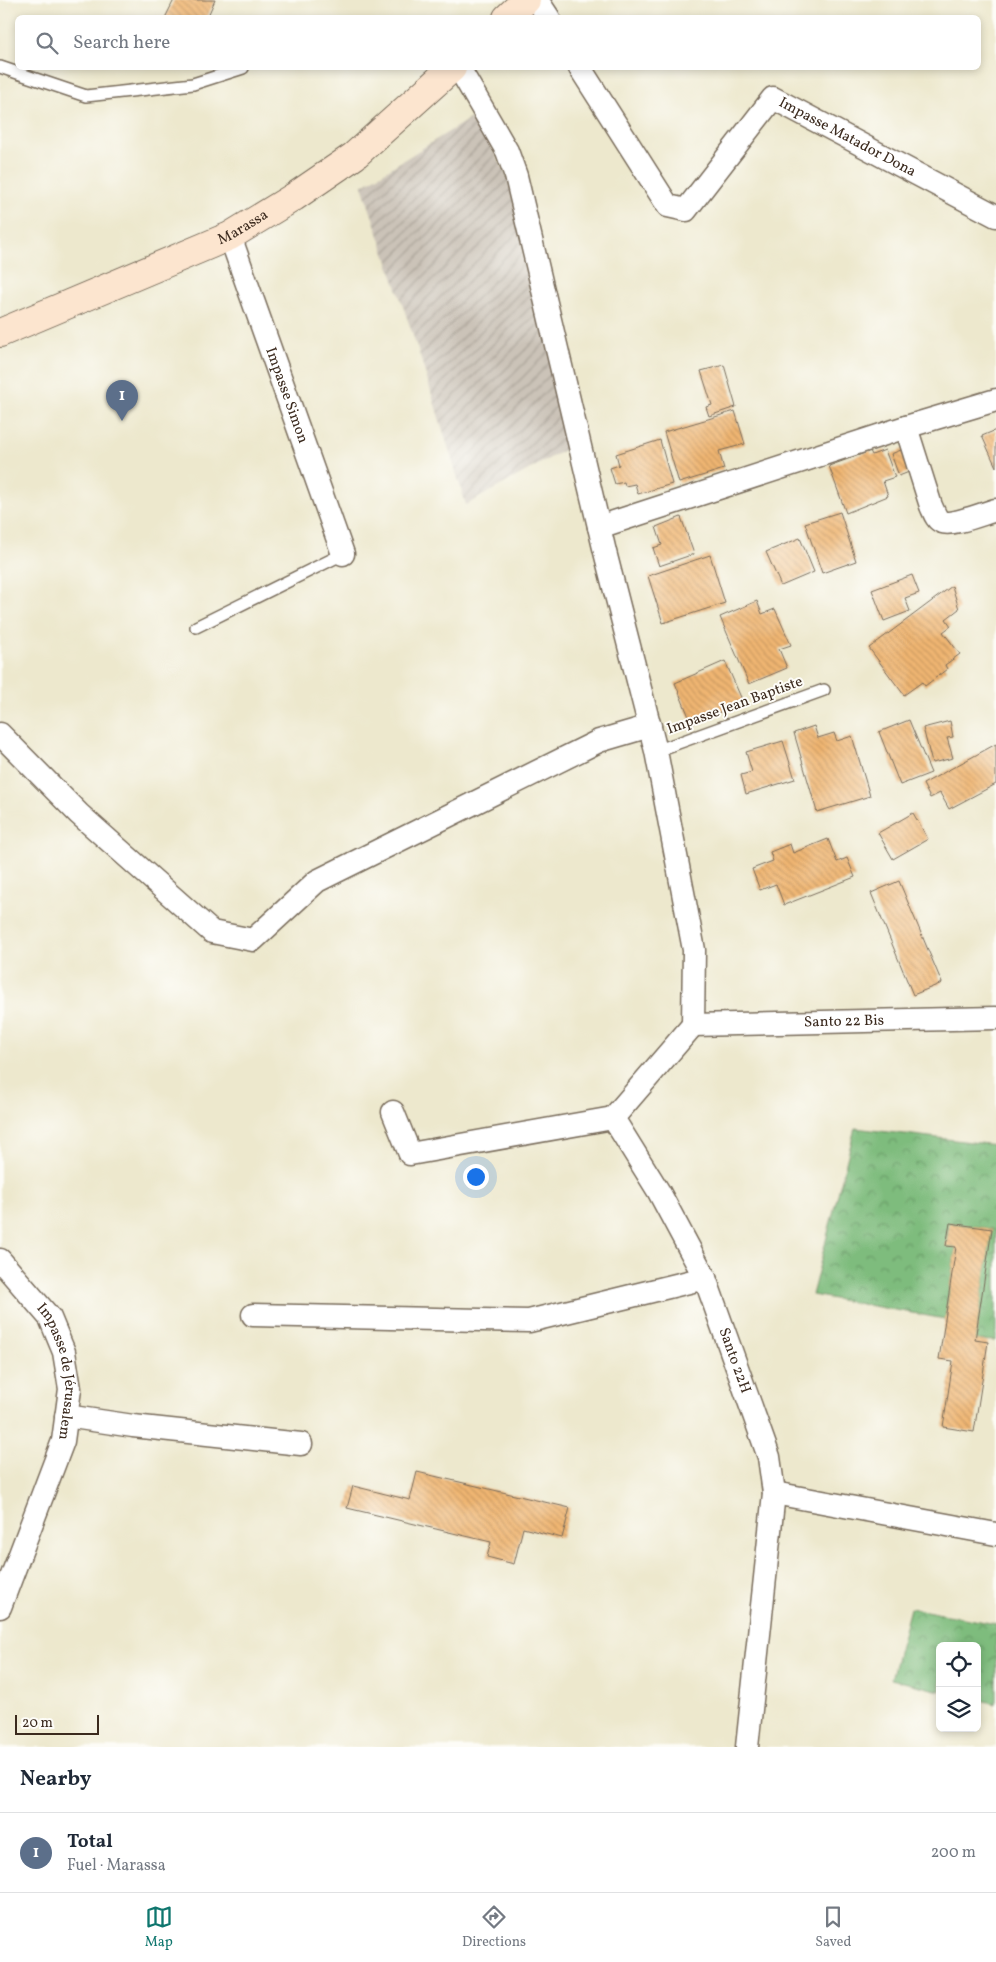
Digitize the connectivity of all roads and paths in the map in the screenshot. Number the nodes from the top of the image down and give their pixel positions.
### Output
1 (526, 0) edge
2 (538, 0) edge
3 (510, 15) edge
4 (546, 15) edge
5 (0, 67) edge
6 (237, 70) edge
7 (450, 70) edge
8 (460, 70) edge
9 (581, 70) edge
10 (996, 216) edge
11 (230, 236) junction
12 (0, 333) edge
13 (996, 400) edge
14 (906, 427) junction
15 (996, 510) edge
16 (599, 527) junction
17 (343, 554) joint
18 (196, 627) dead end
19 (824, 690) dead end
20 (650, 726) junction
21 (0, 734) edge
22 (656, 751) junction
23 (996, 1018) edge
24 (694, 1025) junction
25 (393, 1112) dead end
26 (613, 1118) junction
27 (0, 1260) edge
28 (705, 1278) junction
29 (253, 1315) dead end
30 (66, 1416) junction
31 (301, 1444) dead end
32 (774, 1493) junction
33 (996, 1534) edge
34 (0, 1607) edge
35 (747, 1747) edge

1 - 3 main road
2 - 4 street
5 - 6 lane
7 - 11 main road, Marassa
8 - 16 street
9 - 10 street, Impasse Matador Dona
11 - 12 main road, Marassa
11 - 17 street, Impasse Simon
13 - 14 street
14 - 15 street
14 - 16 street
16 - 20 street
17 - 18 lane
19 - 22 lane, Impasse Jean Baptiste
20 - 21 street
20 - 22 street
22 - 24 street
23 - 24 street, Santo 22 Bis
24 - 26 street
25 - 26 street
26 - 28 street, Santo 22H
27 - 30 street, Impasse de Jérusalem
28 - 29 street
28 - 32 street, Santo 22H
30 - 31 street
30 - 34 street, Impasse de Jérusalem
32 - 33 street
32 - 35 street, Santo 22H

